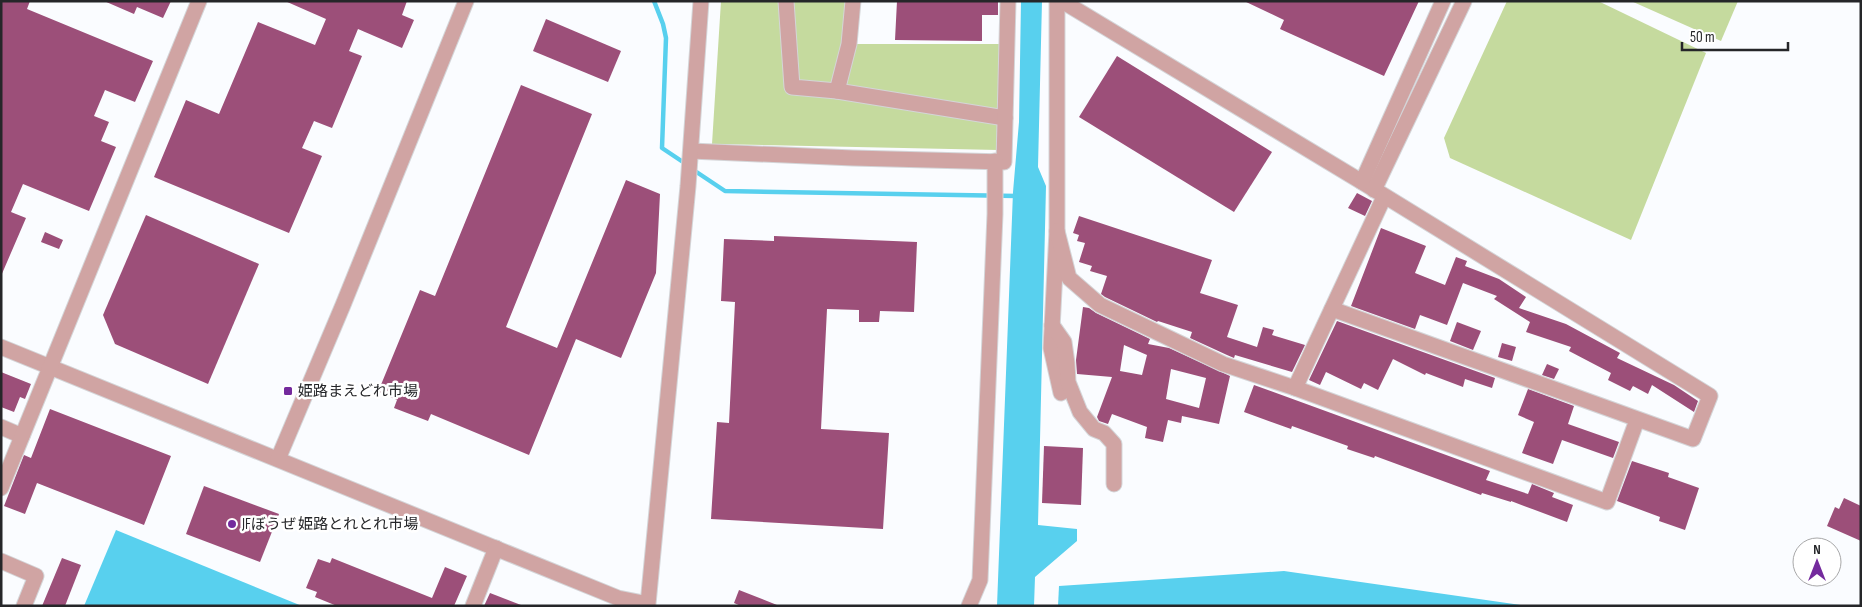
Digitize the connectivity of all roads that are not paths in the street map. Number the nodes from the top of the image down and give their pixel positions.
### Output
1 (199, 1) edge
2 (466, 1) edge
3 (690, 1) edge
4 (701, 1) edge
5 (786, 1) edge
6 (853, 1) edge
7 (1008, 1) edge
8 (1057, 1) edge
9 (1062, 1) edge
10 (1443, 1) edge
11 (1464, 1) edge
12 (700, 28) junction
13 (837, 91) junction
14 (1005, 118) junction
15 (691, 151) junction
16 (995, 161) junction
17 (1373, 190) junction
18 (1057, 230) junction
19 (1332, 309) junction
20 (1052, 325) junction
21 (1, 347) edge
22 (50, 368) junction
23 (1295, 388) junction
24 (1061, 393) dead end
25 (1637, 420) junction
26 (1, 427) edge
27 (22, 436) junction
28 (278, 459) junction
29 (1114, 484) dead end
30 (1, 488) edge
31 (496, 548) junction
32 (1, 561) edge
33 (650, 605) edge
34 (24, 606) edge
35 (473, 606) edge
36 (969, 606) edge

1 - 22 street
2 - 28 street
3 - 12 street
4 - 12 street
5 - 13 street
6 - 13 street
7 - 14 street
8 - 18 street
9 - 17 street
10 - 17 street
11 - 17 street
12 - 15 street
13 - 14 street
14 - 16 street
15 - 16 street
15 - 33 street
16 - 36 street
17 - 19 street
17 - 25 street
18 - 20 street
18 - 23 street
19 - 23 street
19 - 25 street
20 - 24 street
20 - 29 street
21 - 22 street
22 - 27 street
22 - 28 street
23 - 25 street
26 - 27 street
27 - 30 street
28 - 31 street
31 - 33 street
31 - 35 street
32 - 34 street

